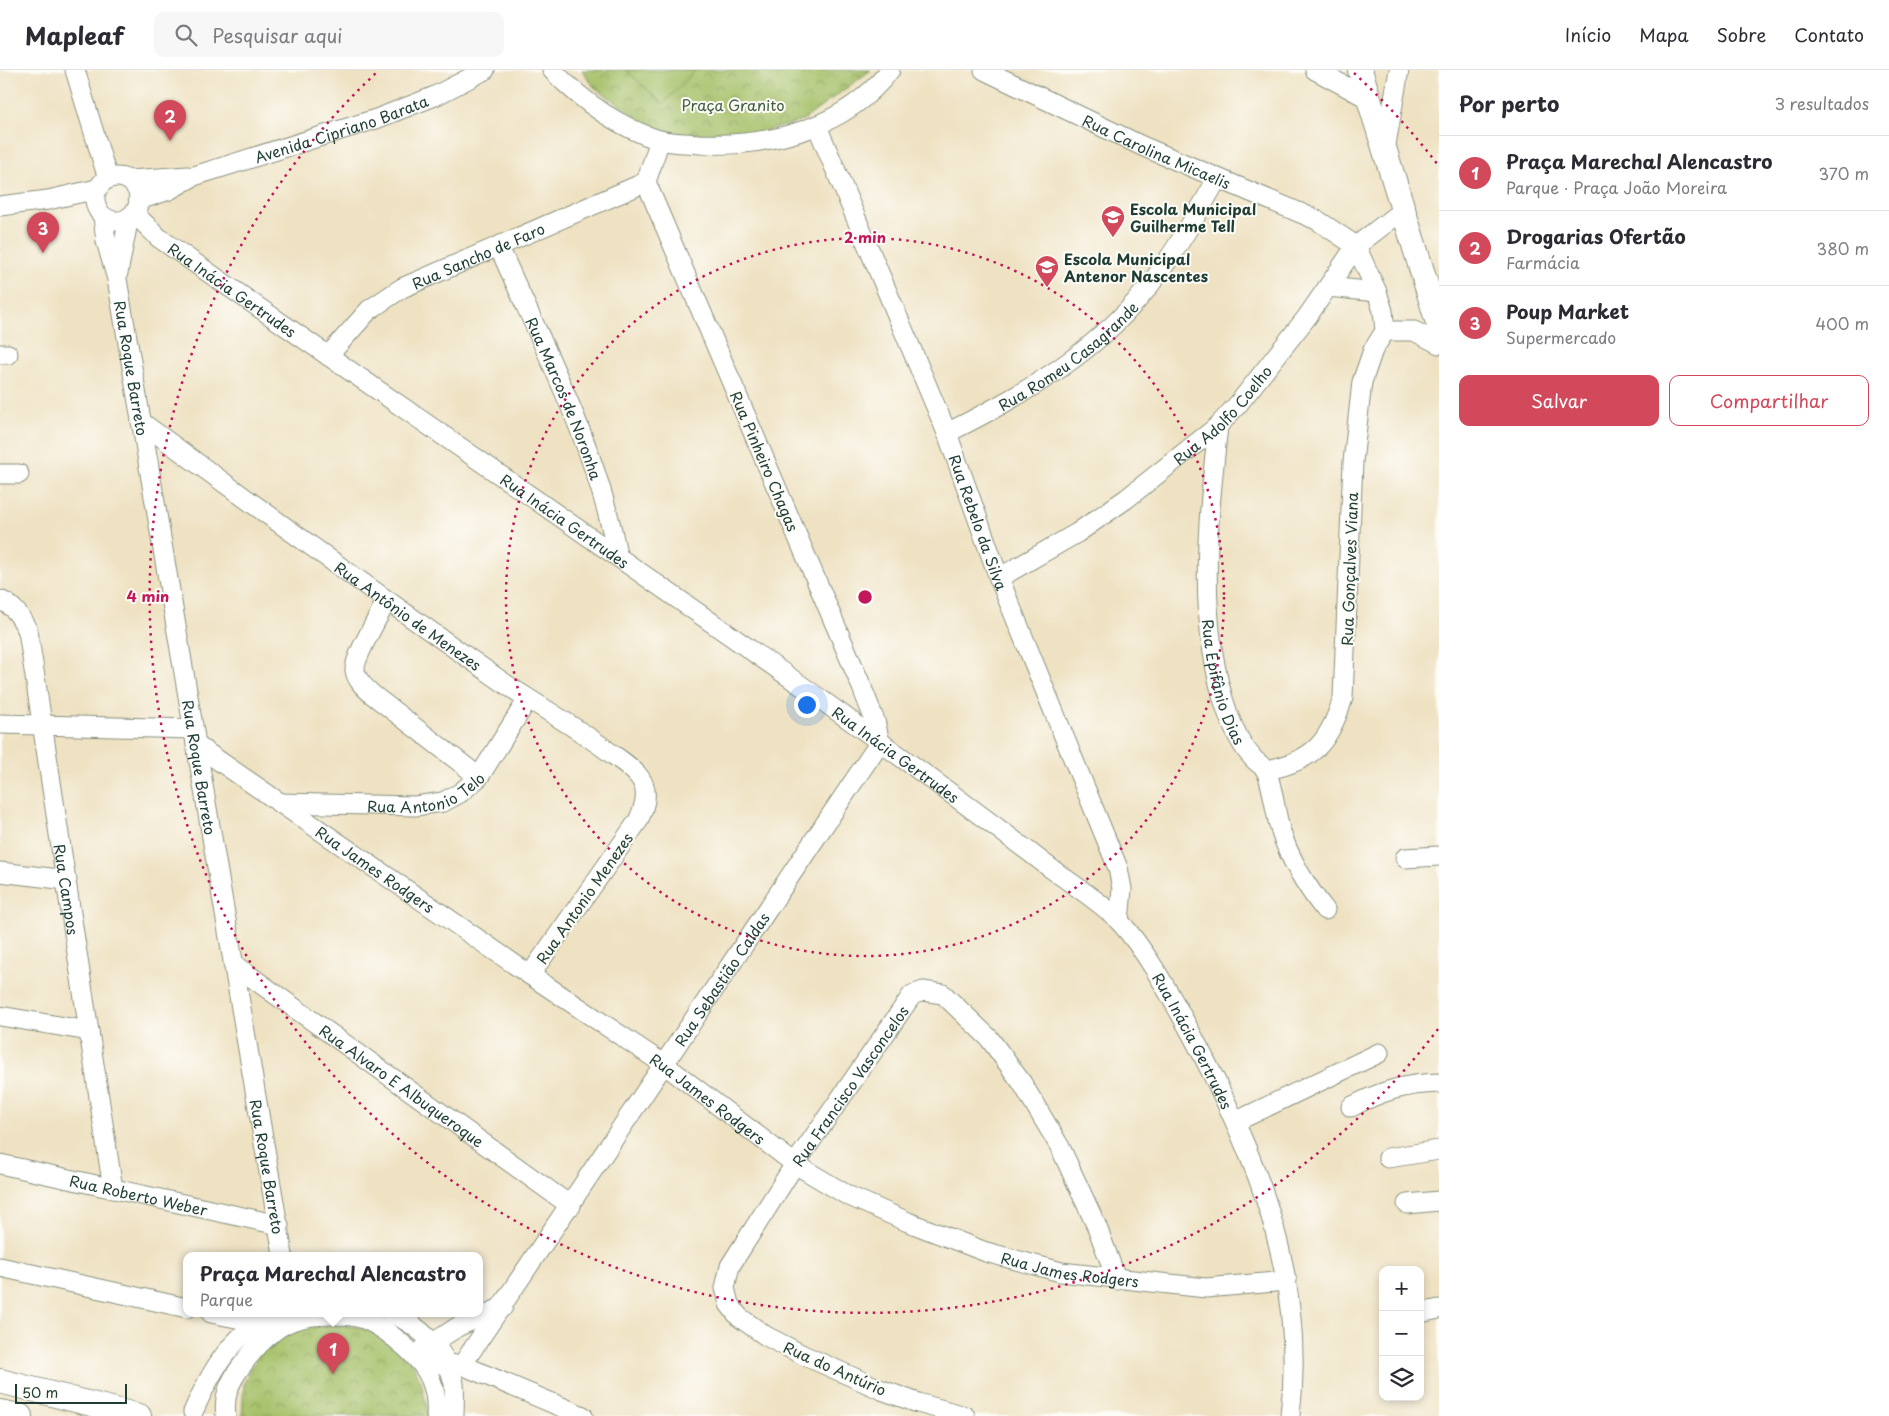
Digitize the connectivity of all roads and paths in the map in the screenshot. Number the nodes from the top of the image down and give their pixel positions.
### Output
1 (75, 70) edge
2 (485, 70) edge
3 (552, 70) edge
4 (890, 70) edge
5 (984, 70) edge
6 (1315, 70) edge
7 (1360, 70) edge
8 (1399, 70) edge
9 (1369, 99) junction
10 (817, 126) junction
11 (660, 140) junction
12 (1385, 151) junction
13 (194, 176) junction
14 (1217, 179) junction
15 (130, 180) junction
16 (646, 182) junction
17 (103, 184) junction
18 (48, 200) junction
19 (0, 206) edge
20 (134, 210) junction
21 (1403, 210) junction
22 (101, 213) junction
23 (1356, 246) junction
24 (499, 247) junction
25 (116, 279) junction
26 (1328, 287) junction
27 (1377, 292) junction
28 (1439, 326) edge
29 (1385, 331) junction
30 (1439, 344) edge
31 (328, 356) junction
32 (140, 422) junction
33 (1218, 426) junction
34 (947, 434) junction
35 (0, 474) edge
36 (20, 474) dead end
37 (617, 554) junction
38 (1000, 578) junction
39 (0, 600) edge
40 (386, 601) junction
41 (528, 699) junction
42 (0, 724) edge
43 (44, 724) junction
44 (194, 737) junction
45 (880, 742) junction
46 (1267, 770) junction
47 (479, 776) junction
48 (279, 803) junction
49 (638, 821) joint
50 (1439, 856) edge
51 (1405, 858) dead end
52 (0, 872) edge
53 (67, 880) junction
54 (1325, 910) dead end
55 (1119, 921) junction
56 (233, 964) junction
57 (530, 976) junction
58 (0, 1016) edge
59 (89, 1031) junction
60 (1380, 1053) dead end
61 (665, 1066) junction
62 (1439, 1083) edge
63 (1351, 1107) dead end
64 (1237, 1121) junction
65 (1439, 1150) edge
66 (1388, 1158) dead end
67 (0, 1164) edge
68 (795, 1164) junction
69 (113, 1189) junction
70 (1439, 1200) edge
71 (1407, 1204) dead end
72 (571, 1206) junction
73 (279, 1225) junction
74 (284, 1252) edge
75 (0, 1267) edge
76 (1117, 1280) junction
77 (1286, 1281) junction
78 (183, 1307) edge
79 (503, 1307) junction
80 (1439, 1310) edge
81 (1424, 1312) edge
82 (483, 1315) edge
83 (739, 1316) joint
84 (293, 1317) edge
85 (353, 1317) edge
86 (399, 1317) edge
87 (478, 1317) edge
88 (264, 1318) edge
89 (432, 1343) junction
90 (419, 1359) junction
91 (455, 1364) junction
92 (0, 1381) edge
93 (225, 1395) junction
94 (0, 1412) edge
95 (186, 1414) edge
96 (20, 1416) edge
97 (139, 1416) edge
98 (226, 1416) edge
99 (436, 1416) edge
100 (454, 1416) edge
101 (583, 1416) edge
102 (965, 1416) edge
103 (1290, 1416) edge

1 - 17 street
2 - 13 street, Avenida Cipriano Barata
3 - 11 street
4 - 10 street
5 - 14 street, Rua Carolina Micaelis
6 - 9 street
7 - 9 main road
8 - 12 street
9 - 12 main road
10 - 11 street
10 - 34 street, Rua Rebelo da Silva
11 - 16 street
12 - 21 main road
13 - 15 street, Avenida Cipriano Barata
13 - 20 street, Avenida Cipriano Barata
14 - 23 street, Rua Carolina Micaelis
14 - 34 street, Rua Romeu Casagrande
15 - 17 street
15 - 20 street
16 - 24 street, Rua Sancho de Faro
16 - 45 street, Rua Pinheiro Chagas
17 - 18 street
17 - 22 street
18 - 19 street
18 - 22 street
20 - 22 street
20 - 25 street, Rua Roque Barreto
20 - 31 street, Rua Inácia Gertrudes
21 - 23 street, Rua Adolfo Coelho
21 - 28 main road
22 - 25 street, Rua Roque Barreto
23 - 26 street, Rua Adolfo Coelho
23 - 27 street
24 - 31 street, Rua Sancho de Faro
24 - 37 street, Rua Marcos de Noronha
25 - 32 street, Rua Roque Barreto
26 - 27 street
26 - 33 street, Rua Adolfo Coelho
27 - 29 street
29 - 30 street
29 - 46 street, Rua Gonçalves Viana
31 - 37 street, Rua Inácia Gertrudes
32 - 40 street, Rua Antônio de Menezes
32 - 44 street, Rua Roque Barreto
33 - 38 street, Rua Adolfo Coelho
33 - 46 street, Rua Epifânio Dias
34 - 38 street, Rua Rebelo da Silva
35 - 36 street
37 - 45 street, Rua Inácia Gertrudes
38 - 55 street, Rua Rebelo da Silva
39 - 43 street, Rua Campos
40 - 41 street, Rua Antônio de Menezes
40 - 47 street
41 - 47 street, Rua Antonio Telo
41 - 49 street, Rua Antônio de Menezes
42 - 43 street
43 - 44 street
43 - 53 street, Rua Campos
44 - 48 street, Rua James Rodgers
44 - 56 street, Rua Roque Barreto
45 - 55 street, Rua Inácia Gertrudes
45 - 61 street, Rua Sebastião Caldas
46 - 54 street
47 - 48 street, Rua Antonio Telo
48 - 57 street, Rua James Rodgers
49 - 57 street, Rua Antonio Menezes
50 - 51 street
52 - 53 street
53 - 59 street, Rua Campos
55 - 64 street, Rua Inácia Gertrudes
56 - 72 street, Rua Alvaro E Albuqueroque
56 - 73 street, Rua Roque Barreto
57 - 61 street, Rua James Rodgers
58 - 59 street
59 - 69 street, Rua Campos
60 - 64 street
61 - 68 street, Rua James Rodgers
61 - 72 street, Rua Sebastião Caldas
62 - 63 street
64 - 77 street, Rua Inácia Gertrudes
65 - 66 street
67 - 69 street, Rua Roberto Weber
68 - 76 street, Rua James Rodgers
68 - 76 street, Rua Francisco Vasconcelos
68 - 83 street, Rua Francisco Vasconcelos
69 - 73 street, Rua Roberto Weber
70 - 71 street
72 - 79 street, Rua Sebastião Caldas
73 - 74 street, Rua Roque Barreto
75 - 78 street
76 - 77 street, Rua James Rodgers
77 - 103 street, Rua Inácia Gertrudes
79 - 82 street
79 - 91 street, Rua Sebastião Caldas
80 - 81 street
83 - 102 street, Rua do Antúrio
84 - 93 street
85 - 90 street
86 - 89 street
87 - 89 street
88 - 95 street
89 - 90 street
89 - 91 street
90 - 91 street
90 - 99 street
91 - 100 street
91 - 101 street
92 - 97 main road
93 - 95 street
93 - 98 street
94 - 96 main road

